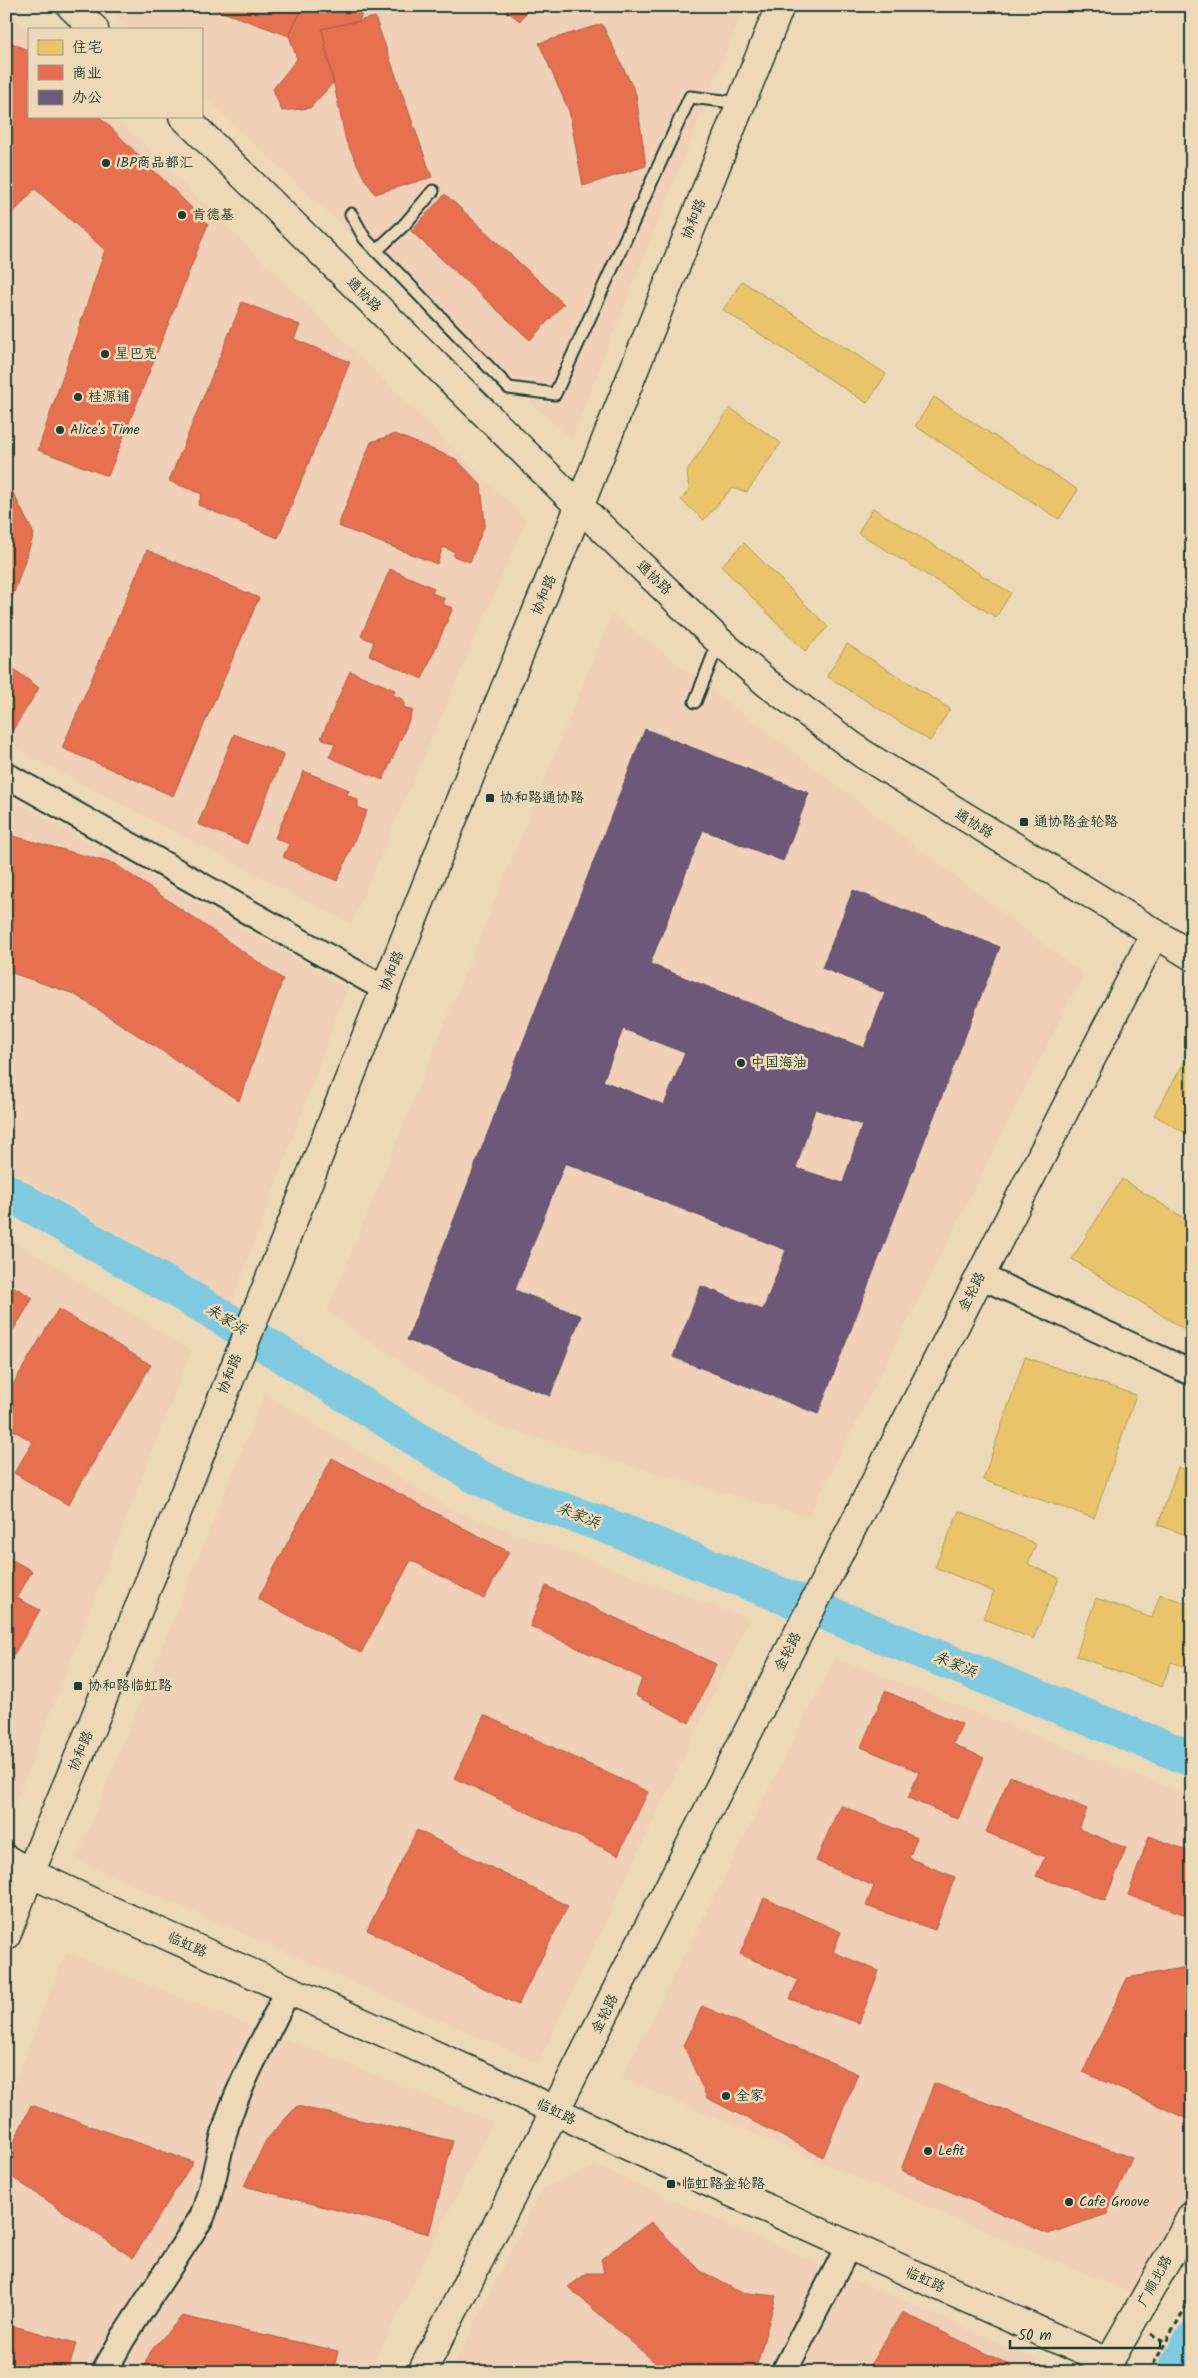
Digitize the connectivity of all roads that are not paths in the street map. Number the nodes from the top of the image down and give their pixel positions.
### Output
1 (71, 6) edge
2 (780, 6) edge
3 (93, 28) edge
4 (741, 103) junction
5 (185, 118) edge
6 (433, 191) dead end
7 (351, 214) dead end
8 (376, 251) junction
9 (579, 506) junction
10 (719, 641) junction
11 (695, 702) dead end
12 (6, 774) edge
13 (1155, 934) junction
14 (1192, 956) edge
15 (385, 989) junction
16 (980, 1276) junction
17 (1192, 1372) edge
18 (6, 1859) edge
19 (30, 1873) junction
20 (6, 1936) edge
21 (288, 1990) junction
22 (554, 2111) junction
23 (1192, 2216) edge
24 (849, 2245) junction
25 (1105, 2367) edge
26 (104, 2372) edge
27 (422, 2372) edge
28 (784, 2372) edge

1 - 3 street
2 - 4 street, 协和路
4 - 8 lane
4 - 9 street, 协和路
5 - 9 street, 通协路
6 - 8 lane
7 - 8 lane
9 - 10 street, 通协路
9 - 15 street, 协和路
10 - 11 lane
10 - 13 street, 通协路
12 - 15 street
13 - 14 street, 通协路
13 - 16 street, 金轮路
15 - 19 street, 协和路
16 - 17 street
16 - 22 street, 金轮路
18 - 19 street, 临虹路
19 - 20 street, 协和路
19 - 21 street, 临虹路
21 - 22 street, 临虹路
21 - 26 street
22 - 24 street, 临虹路
22 - 27 street, 金轮路
23 - 25 street, 广顺北路
24 - 25 street, 临虹路
24 - 28 street

